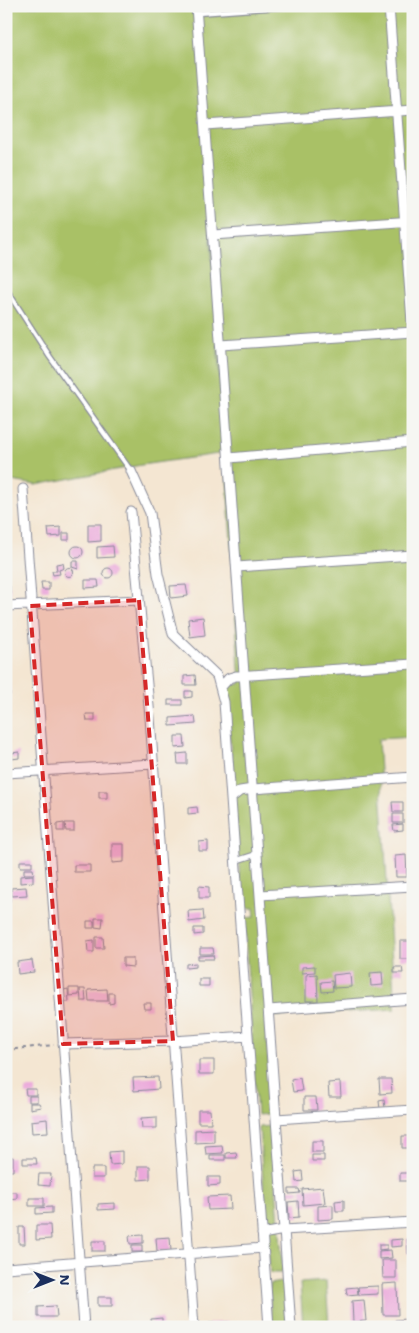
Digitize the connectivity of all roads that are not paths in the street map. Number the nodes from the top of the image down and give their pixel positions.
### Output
1 (294, 6) edge
2 (389, 6) edge
3 (197, 10) edge
4 (413, 110) edge
5 (397, 111) junction
6 (205, 125) junction
7 (409, 221) edge
8 (213, 235) junction
9 (6, 288) edge
10 (413, 332) edge
11 (413, 336) edge
12 (221, 345) junction
13 (413, 442) edge
14 (229, 458) junction
15 (131, 471) joint
16 (23, 489) dead end
17 (131, 512) dead end
18 (413, 555) edge
19 (237, 567) junction
20 (139, 600) junction
21 (6, 606) edge
22 (30, 606) junction
23 (413, 664) edge
24 (245, 677) junction
25 (222, 687) junction
26 (153, 764) junction
27 (44, 771) junction
28 (6, 773) edge
29 (413, 777) edge
30 (253, 789) junction
31 (231, 798) junction
32 (257, 854) junction
33 (235, 861) junction
34 (413, 886) edge
35 (260, 895) junction
36 (413, 999) edge
37 (268, 1010) junction
38 (248, 1036) junction
39 (173, 1042) junction
40 (64, 1044) junction
41 (413, 1110) edge
42 (276, 1119) junction
43 (413, 1222) edge
44 (284, 1230) junction
45 (262, 1234) junction
46 (263, 1248) junction
47 (189, 1255) junction
48 (80, 1263) junction
49 (6, 1268) edge
50 (84, 1327) edge
51 (194, 1327) edge
52 (268, 1327) edge
53 (291, 1327) edge

1 - 3 lane
2 - 5 street
3 - 6 street
4 - 5 street
5 - 6 street
5 - 7 street
6 - 8 street
7 - 8 street
7 - 10 street
8 - 12 street
9 - 15 lane
10 - 11 street
10 - 12 street
12 - 14 street
13 - 14 street
14 - 19 street
15 - 25 street
16 - 22 street
17 - 20 street
18 - 19 street
19 - 24 street
20 - 22 street
20 - 26 street
21 - 22 street
22 - 27 street
23 - 24 street
24 - 25 street
24 - 30 street
25 - 31 street
26 - 27 street
26 - 39 street
27 - 28 street
27 - 40 street
29 - 30 street
30 - 31 street
30 - 32 street
31 - 33 street
32 - 33 lane
32 - 35 street
33 - 38 street
34 - 35 street
35 - 37 street
36 - 37 street
37 - 42 street
38 - 39 street
38 - 45 street
39 - 40 street
39 - 47 street
40 - 48 street
41 - 42 street
42 - 44 street
43 - 44 street
44 - 45 street
44 - 53 street
45 - 46 street
46 - 47 street
46 - 52 street
47 - 48 street
47 - 51 street
48 - 49 street
48 - 50 street

